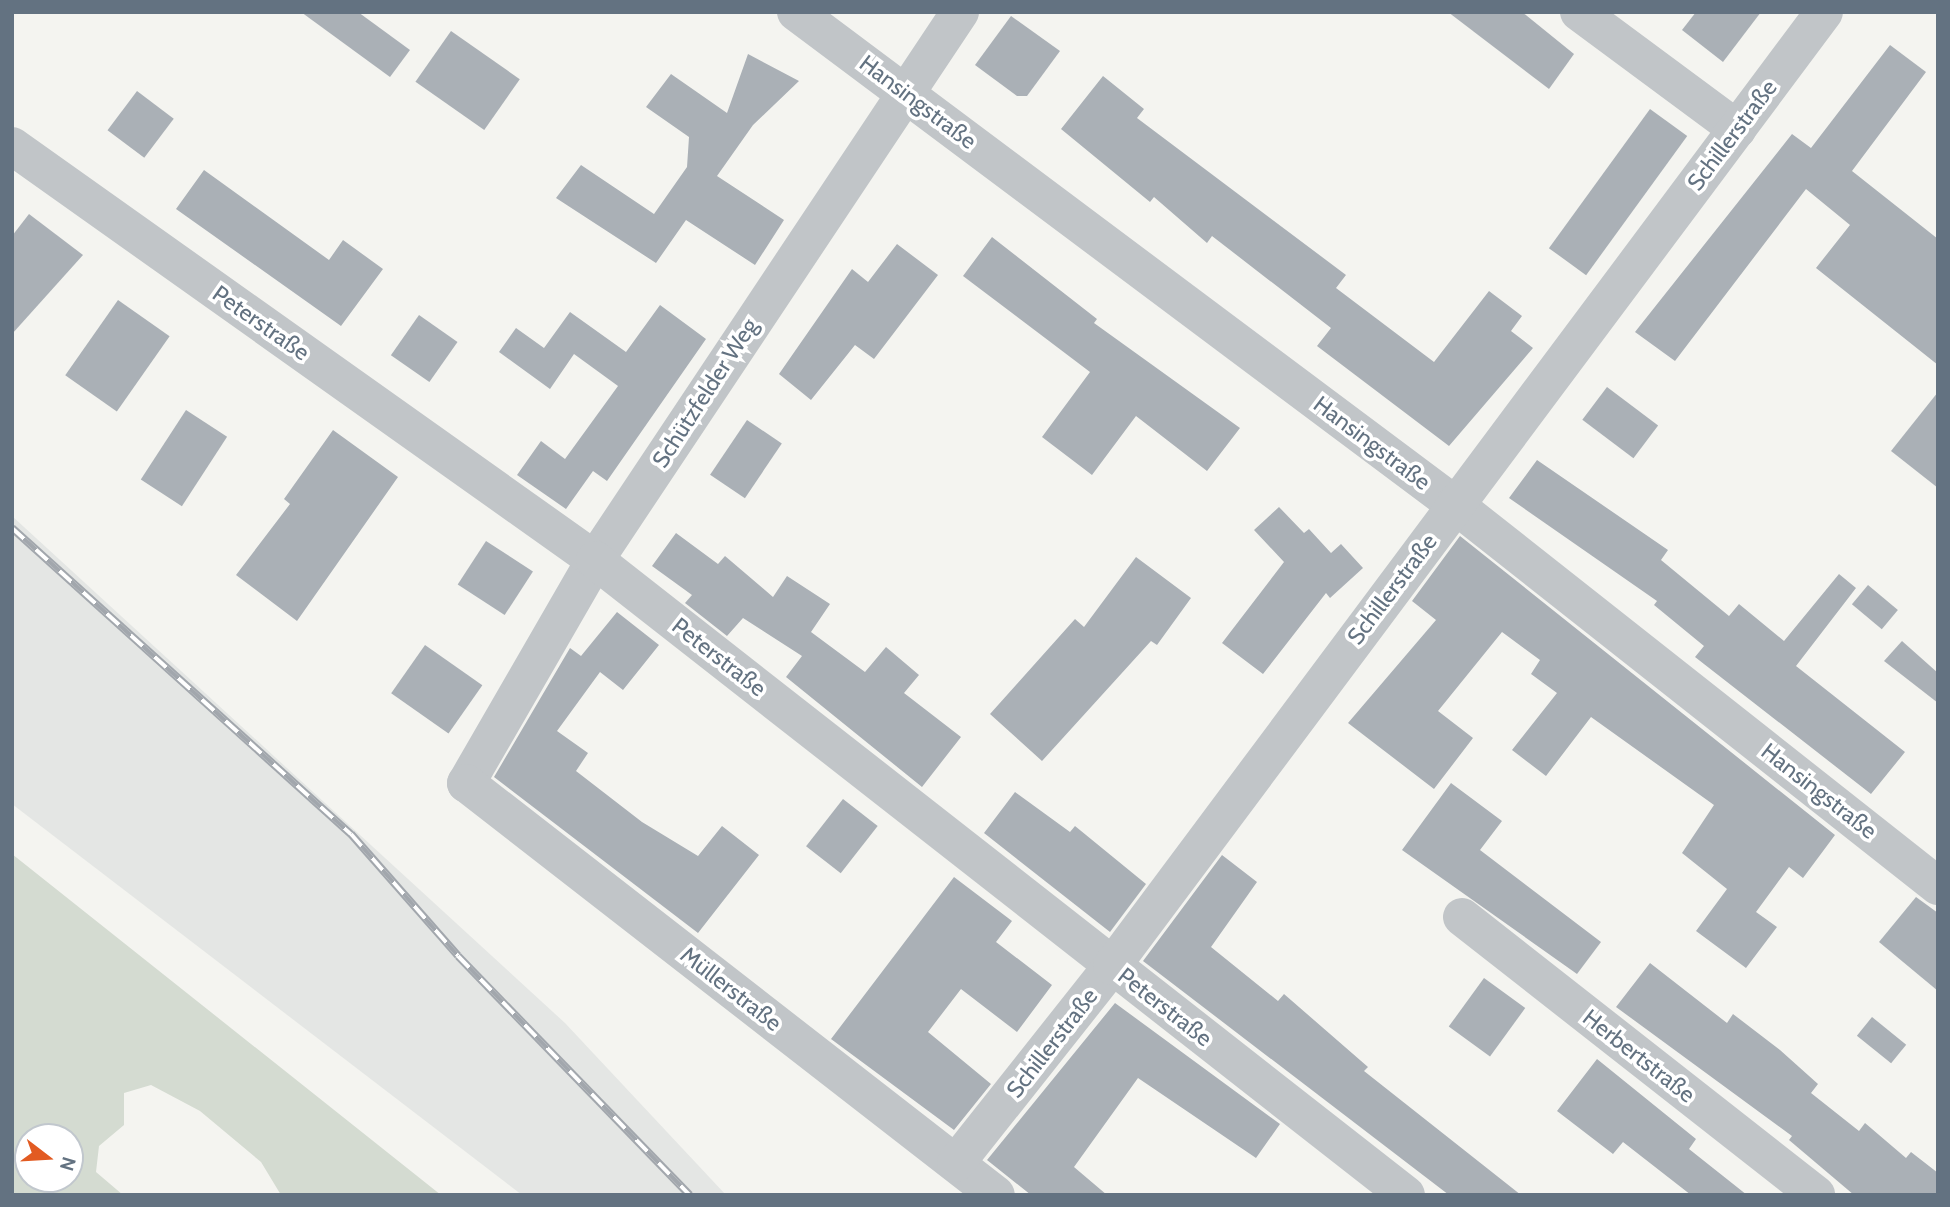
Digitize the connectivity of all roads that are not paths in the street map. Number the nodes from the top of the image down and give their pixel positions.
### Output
1 (796, 12) edge
2 (960, 12) edge
3 (1579, 12) edge
4 (1824, 12) edge
5 (905, 91) junction
6 (1737, 129) junction
7 (12, 146) edge
8 (1454, 504) junction
9 (595, 560) junction
10 (466, 783) joint
11 (1938, 886) edge
12 (1462, 917) dead end
13 (1112, 966) junction
14 (956, 1163) junction
15 (996, 1195) edge
16 (1406, 1195) edge
17 (1816, 1195) edge

1 - 5 street, Hansingstraße
2 - 5 street, Schützfelder Weg
3 - 6 street
4 - 6 street, Schillerstraße
5 - 8 street, Hansingstraße
5 - 9 street, Schützfelder Weg
6 - 8 street, Schillerstraße
7 - 9 street, Peterstraße
8 - 11 street, Hansingstraße
8 - 13 street, Schillerstraße
9 - 10 street, Schützfelder Weg
9 - 13 street, Peterstraße
10 - 14 street, Müllerstraße
12 - 17 street, Herbertstraße
13 - 14 street, Schillerstraße
13 - 16 street, Peterstraße
14 - 15 street, Müllerstraße

